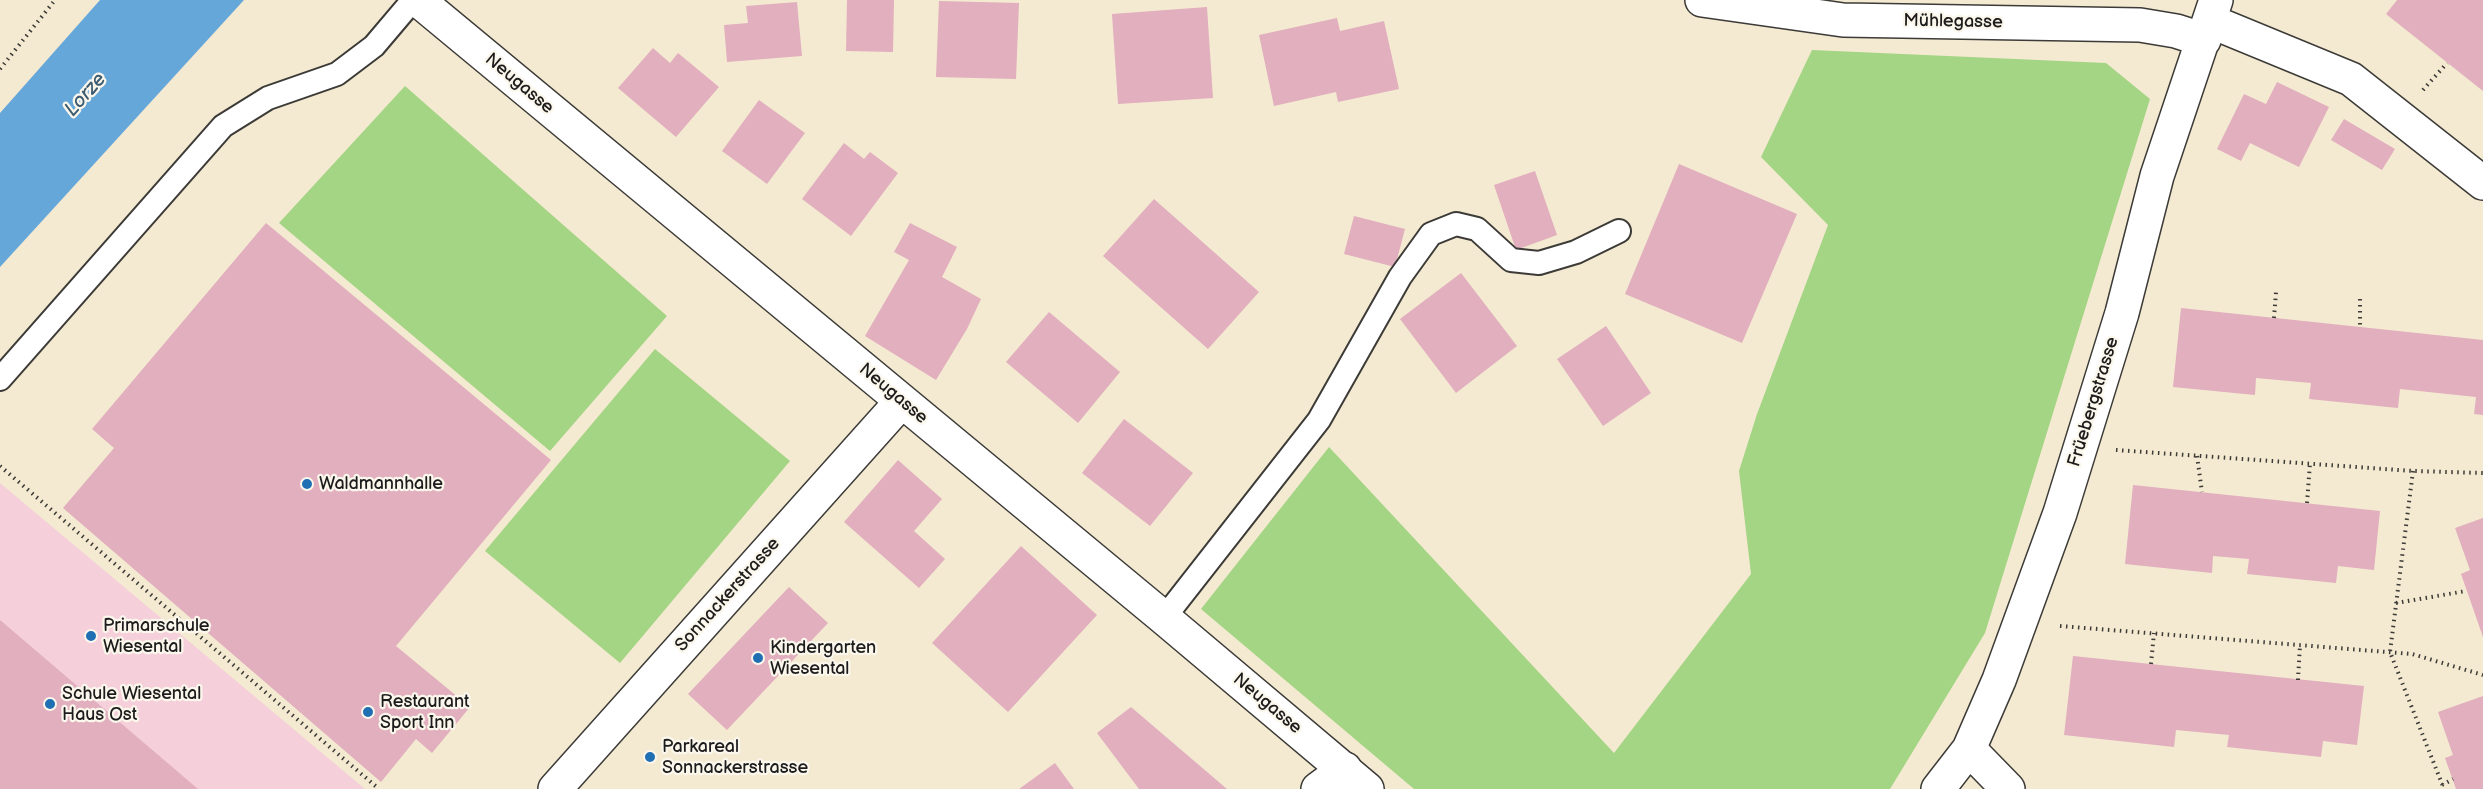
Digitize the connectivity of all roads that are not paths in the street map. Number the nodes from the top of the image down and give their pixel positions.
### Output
1 (412, 0) edge
2 (418, 0) edge
3 (1702, 0) edge
4 (1845, 10) edge
5 (2210, 20) edge
6 (2483, 183) edge
7 (1619, 231) dead end
8 (0, 379) edge
9 (902, 402) junction
10 (1164, 618) junction
11 (1969, 749) junction
12 (1356, 779) edge
13 (555, 789) edge
14 (1318, 789) edge
15 (1938, 789) edge
16 (2008, 789) edge

1 - 8 lane
2 - 9 street, Neugasse
3 - 4 street, Mühlegasse
4 - 5 street, Mühlegasse
5 - 6 street, Mühlegasse
5 - 11 street, Früebergstrasse
7 - 10 lane
9 - 10 street, Neugasse
9 - 13 street, Sonnackerstrasse
10 - 12 street, Neugasse
11 - 15 street, Früebergstrasse
11 - 16 street
12 - 14 street

